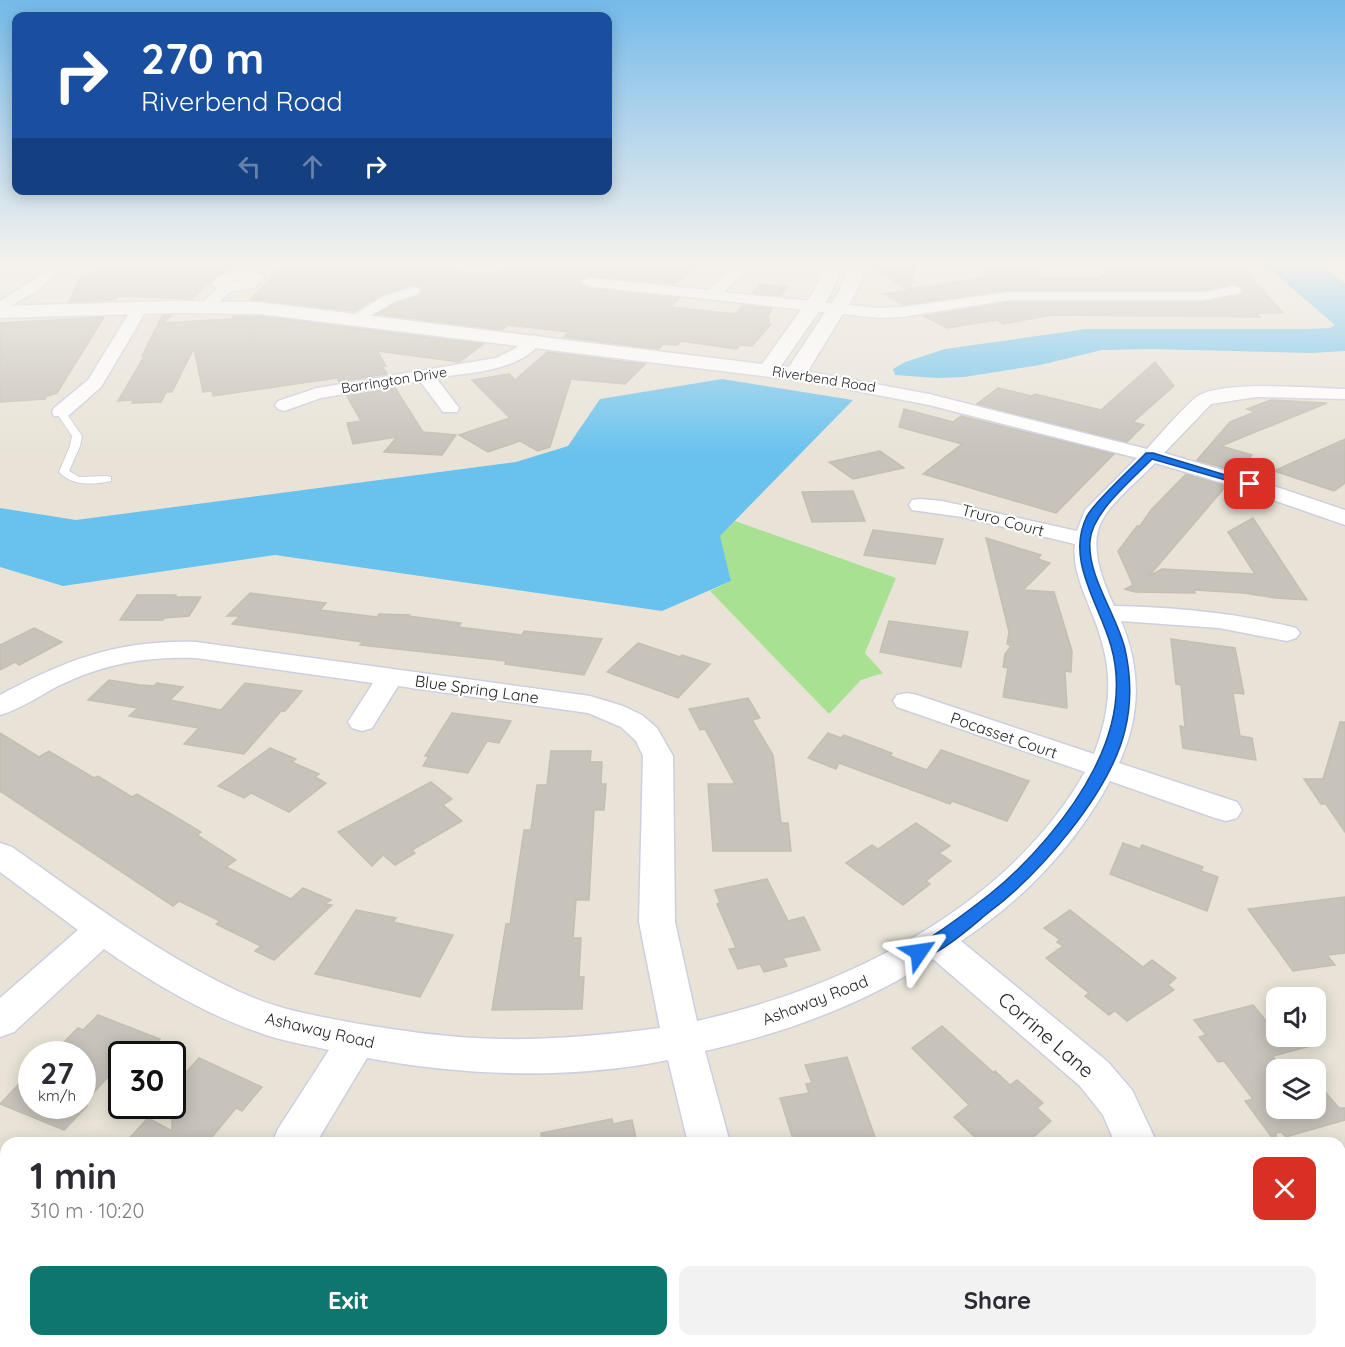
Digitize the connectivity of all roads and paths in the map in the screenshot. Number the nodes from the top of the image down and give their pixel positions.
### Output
1 (128, 328) edge
2 (436, 328) edge
3 (798, 328) edge
4 (824, 328) edge
5 (535, 340) junction
6 (768, 370) junction
7 (795, 374) junction
8 (424, 375) junction
9 (1345, 394) edge
10 (284, 405) dead end
11 (450, 408) dead end
12 (61, 412) joint
13 (1150, 455) junction
14 (107, 479) dead end
15 (920, 504) dead end
16 (1345, 518) edge
17 (1084, 539) junction
18 (1105, 613) junction
19 (1287, 633) dead end
20 (390, 677) junction
21 (907, 701) dead end
22 (0, 706) edge
23 (362, 722) dead end
24 (1102, 768) junction
25 (1226, 810) dead end
26 (0, 855) edge
27 (103, 928) junction
28 (937, 942) junction
29 (0, 1021) edge
30 (357, 1040) junction
31 (683, 1041) junction
32 (297, 1137) edge
33 (708, 1137) edge
34 (1133, 1137) edge

1 - 12 street
2 - 5 street, Riverbend Road
3 - 6 street
4 - 7 street
5 - 6 street, Riverbend Road
5 - 8 street, Barrington Drive
6 - 7 street, Riverbend Road
7 - 13 street, Riverbend Road
8 - 10 street, Barrington Drive
8 - 11 street
9 - 13 street
12 - 14 lane
13 - 16 street, Riverbend Road
13 - 17 street
15 - 17 street, Truro Court
17 - 18 street, Ashaway Road
18 - 19 street
18 - 24 street, Ashaway Road
20 - 22 street, Blue Spring Lane
20 - 23 street
20 - 31 street, Blue Spring Lane
21 - 24 street, Pocasset Court
24 - 25 street, Pocasset Court
24 - 28 street, Ashaway Road
26 - 27 street, Ashaway Road
27 - 29 street
27 - 30 street, Ashaway Road
28 - 31 street, Ashaway Road
28 - 34 street, Corrine Lane
30 - 31 street, Ashaway Road
30 - 32 street
31 - 33 street, Blue Spring Lane

